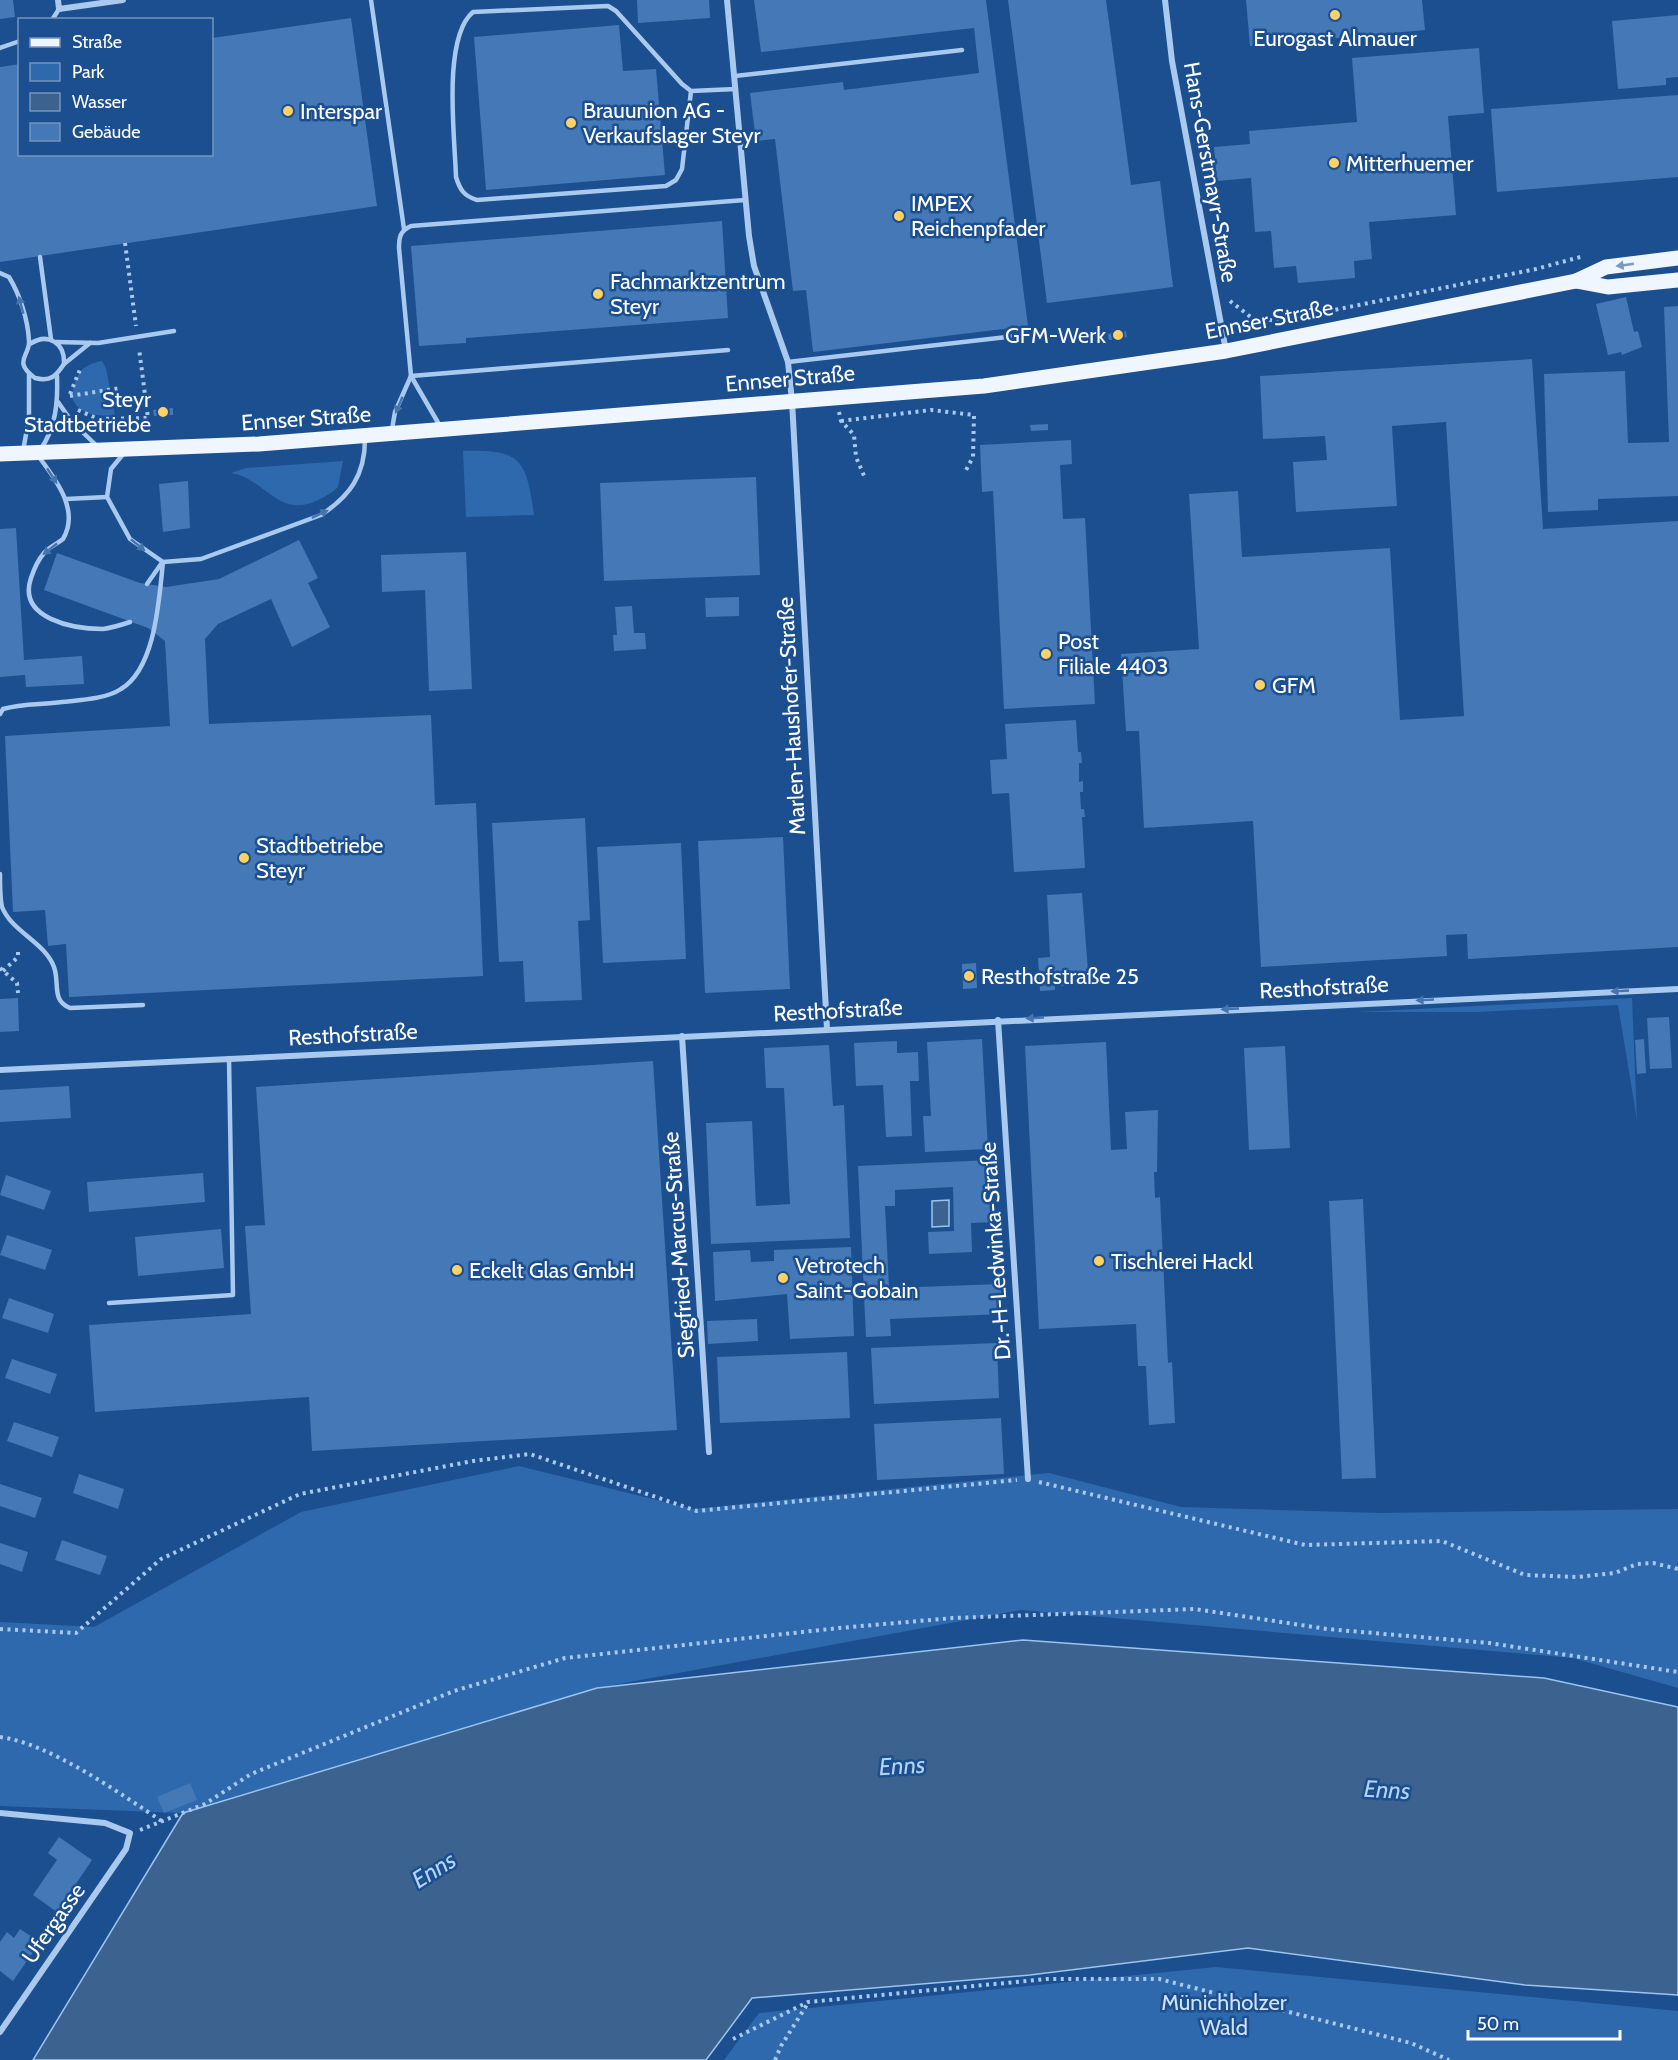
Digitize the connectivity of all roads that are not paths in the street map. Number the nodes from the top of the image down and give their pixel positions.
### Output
1 (58, 0) edge
2 (123, 0) edge
3 (371, 0) edge
4 (728, 0) edge
5 (1165, 0) edge
6 (59, 9) junction
7 (53, 18) edge
8 (18, 42) edge
9 (0, 48) edge
10 (962, 50) dead end
11 (735, 76) junction
12 (736, 89) junction
13 (692, 91) junction
14 (745, 200) junction
15 (404, 229) junction
16 (40, 257) dead end
17 (1678, 258) edge
18 (0, 273) edge
19 (1678, 280) edge
20 (1576, 281) junction
21 (174, 331) dead end
22 (1034, 334) dead end
23 (53, 341) junction
24 (91, 342) junction
25 (30, 344) junction
26 (728, 350) dead end
27 (1226, 351) junction
28 (788, 362) junction
29 (64, 364) junction
30 (29, 374) junction
31 (57, 375) junction
32 (411, 376) junction
33 (792, 400) junction
34 (58, 402) junction
35 (443, 430) junction
36 (391, 435) junction
37 (365, 437) junction
38 (128, 450) junction
39 (102, 451) junction
40 (0, 454) edge
41 (29, 454) junction
42 (107, 496) junction
43 (66, 499) junction
44 (163, 562) junction
45 (147, 584) dead end
46 (130, 622) dead end
47 (0, 714) edge
48 (0, 874) edge
49 (1678, 988) edge
50 (143, 1005) dead end
51 (998, 1020) junction
52 (827, 1029) junction
53 (682, 1036) junction
54 (229, 1058) junction
55 (0, 1070) edge
56 (109, 1303) dead end
57 (709, 1452) dead end
58 (1028, 1479) road end
59 (0, 1813) edge
60 (0, 2032) edge

1 - 6 street
2 - 6 street
3 - 15 lane
4 - 11 street, Marlen-Haushofer-Straße
5 - 27 street, Hans-Gerstmayr-Straße
6 - 7 lane
8 - 9 lane
10 - 11 lane
11 - 12 street, Marlen-Haushofer-Straße
12 - 13 lane
12 - 14 street, Marlen-Haushofer-Straße
13 - 13 lane
14 - 15 lane
14 - 28 street, Marlen-Haushofer-Straße
15 - 32 lane
16 - 23 lane
17 -> 20 main road, Ennser Straße
25 -> 18 lane
19 - 20 main road, Ennser Straße
20 - 27 main road, Ennser Straße
21 - 24 lane
22 - 28 lane
23 - 24 lane
23 - 25 lane
23 - 29 lane
24 - 29 lane
25 - 30 lane
26 - 32 lane
27 - 33 main road, Ennser Straße
28 - 33 street, Marlen-Haushofer-Straße
29 - 31 lane
30 - 31 lane
30 - 41 lane
31 - 34 lane
32 - 35 lane
32 -> 36 lane
33 - 35 main road, Ennser Straße
33 - 52 street, Marlen-Haushofer-Straße
34 - 39 lane
34 - 41 lane
35 - 36 main road, Ennser Straße
36 - 37 main road, Ennser Straße
37 - 38 main road, Ennser Straße
44 -> 37 lane
38 - 39 main road, Ennser Straße
38 - 42 lane
39 - 41 main road, Ennser Straße
40 - 41 main road, Ennser Straße
41 -> 43 lane
42 - 43 lane
42 -> 44 lane
43 -> 46 lane
44 - 45 lane
44 - 47 lane
48 - 50 lane
49 -> 51 street, Resthofstraße
51 - 52 street, Resthofstraße
51 - 58 street, Dr.-H-Ledwinka-Straße
52 - 53 street, Resthofstraße
53 - 54 street, Resthofstraße
53 - 57 street, Siegfried-Marcus-Straße
54 - 55 street, Resthofstraße
54 - 56 lane
59 - 60 street, Ufergasse

